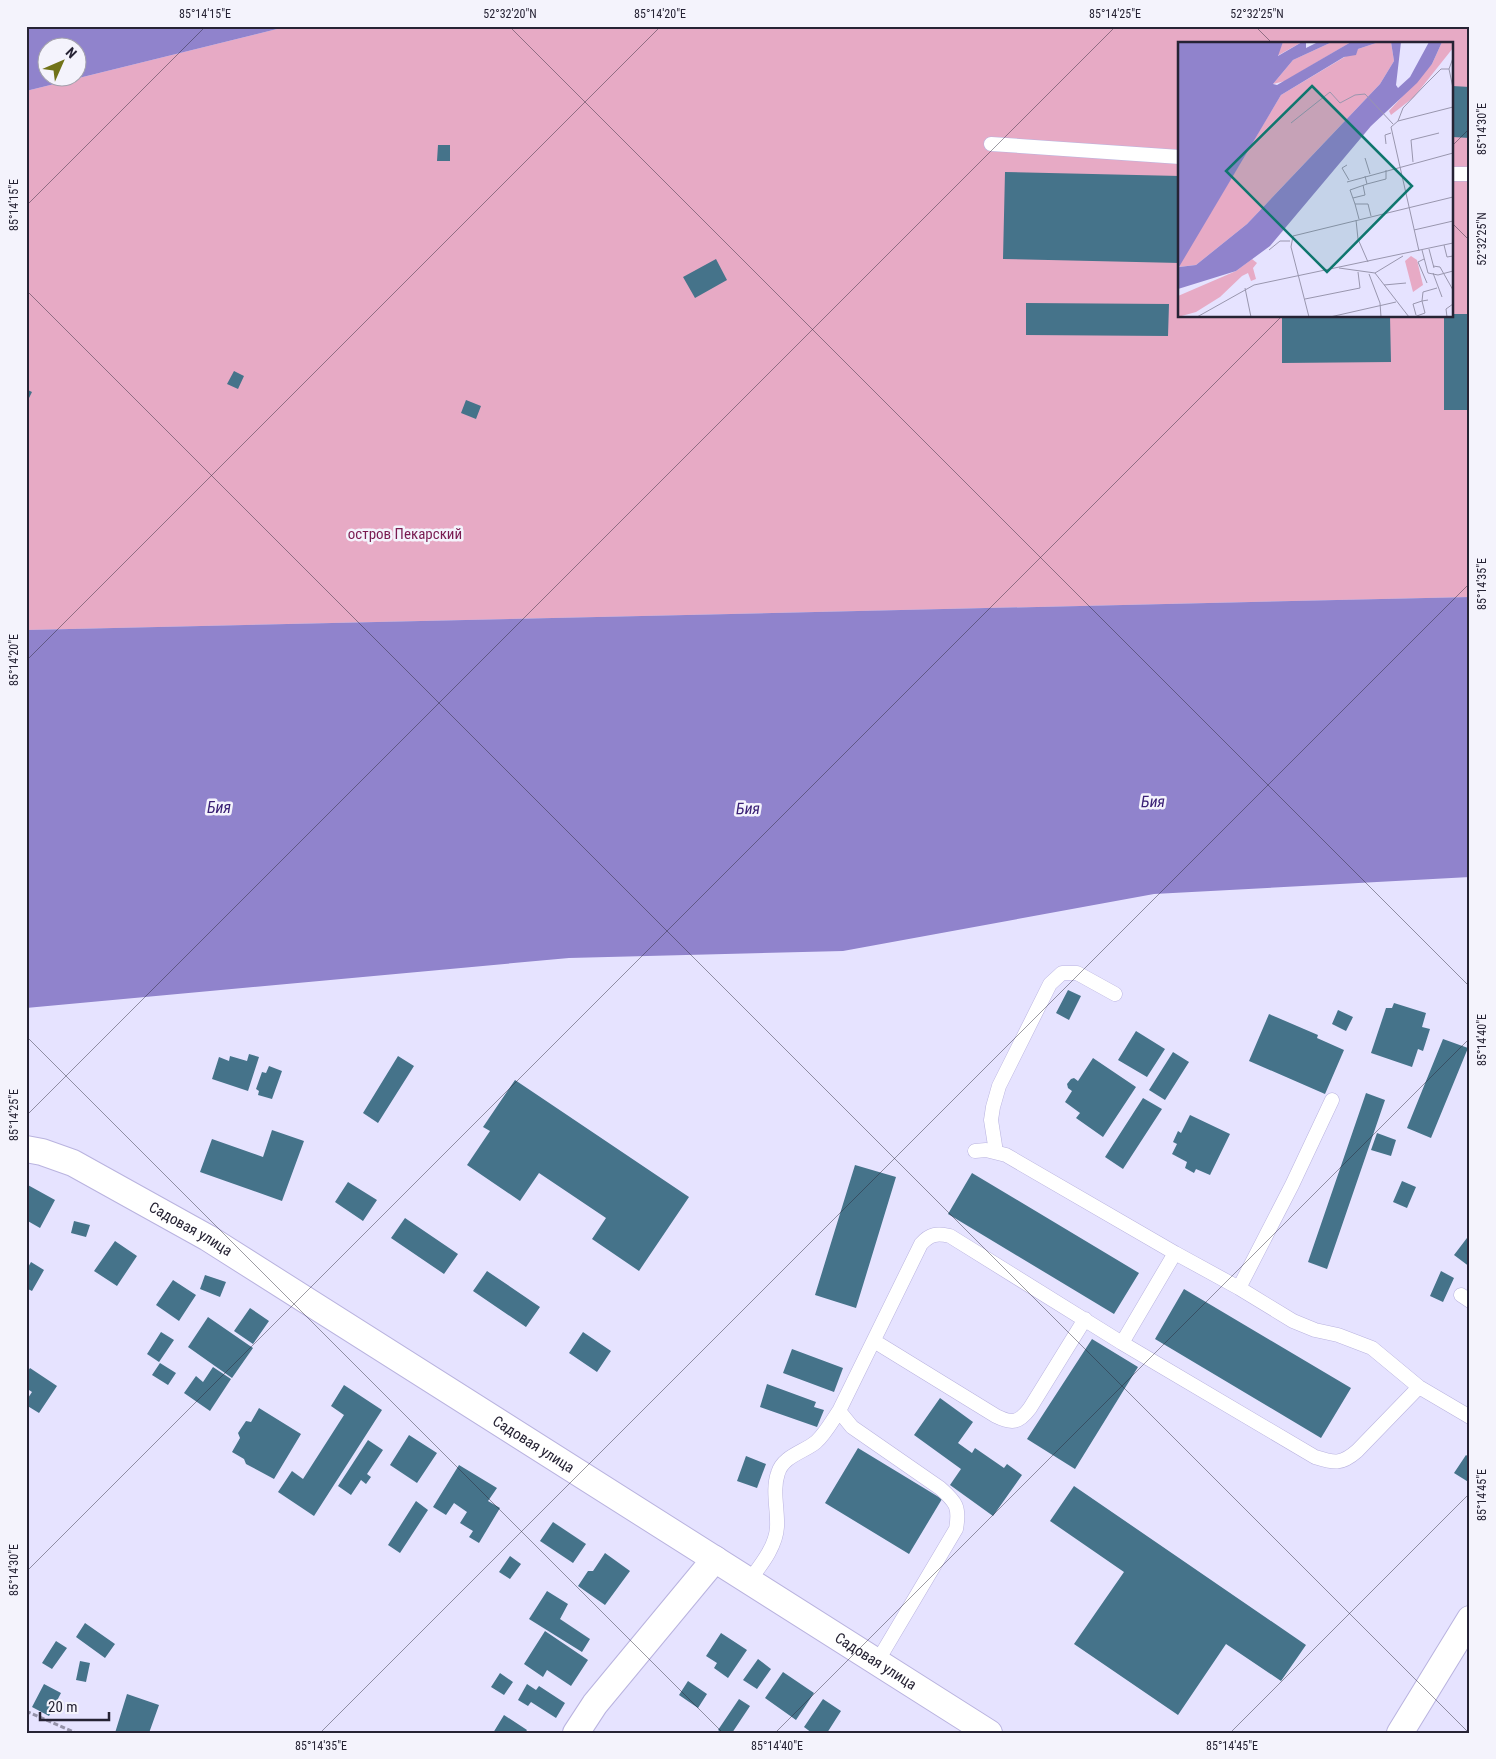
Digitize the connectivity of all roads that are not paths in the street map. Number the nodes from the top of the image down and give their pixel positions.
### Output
1 (991, 144) dead end
2 (1178, 157) edge
3 (1454, 174) edge
4 (1470, 174) edge
5 (1115, 994) dead end
6 (1332, 1100) dead end
7 (26, 1149) edge
8 (975, 1151) dead end
9 (996, 1152) junction
10 (1175, 1253) junction
11 (1240, 1288) junction
12 (1085, 1319) junction
13 (874, 1341) junction
14 (1122, 1343) junction
15 (1420, 1387) junction
16 (839, 1411) junction
17 (1470, 1417) edge
18 (715, 1559) junction
19 (749, 1581) junction
20 (1470, 1619) edge
21 (877, 1662) junction
22 (576, 1733) edge
23 (988, 1733) edge
24 (1400, 1733) edge

1 - 2 lane
3 - 4 lane
5 - 9 lane
6 - 11 lane
7 - 18 street, Садовая улица
8 - 9 lane
9 - 10 lane
10 - 11 lane
10 - 14 lane
11 - 15 lane
12 - 13 lane
12 - 13 lane
12 - 14 lane
13 - 16 lane
14 - 15 lane
15 - 17 lane
16 - 19 lane
16 - 21 lane
18 - 19 street, Садовая улица
18 - 22 street
19 - 21 street, Садовая улица
20 - 24 street
21 - 23 street, Садовая улица

